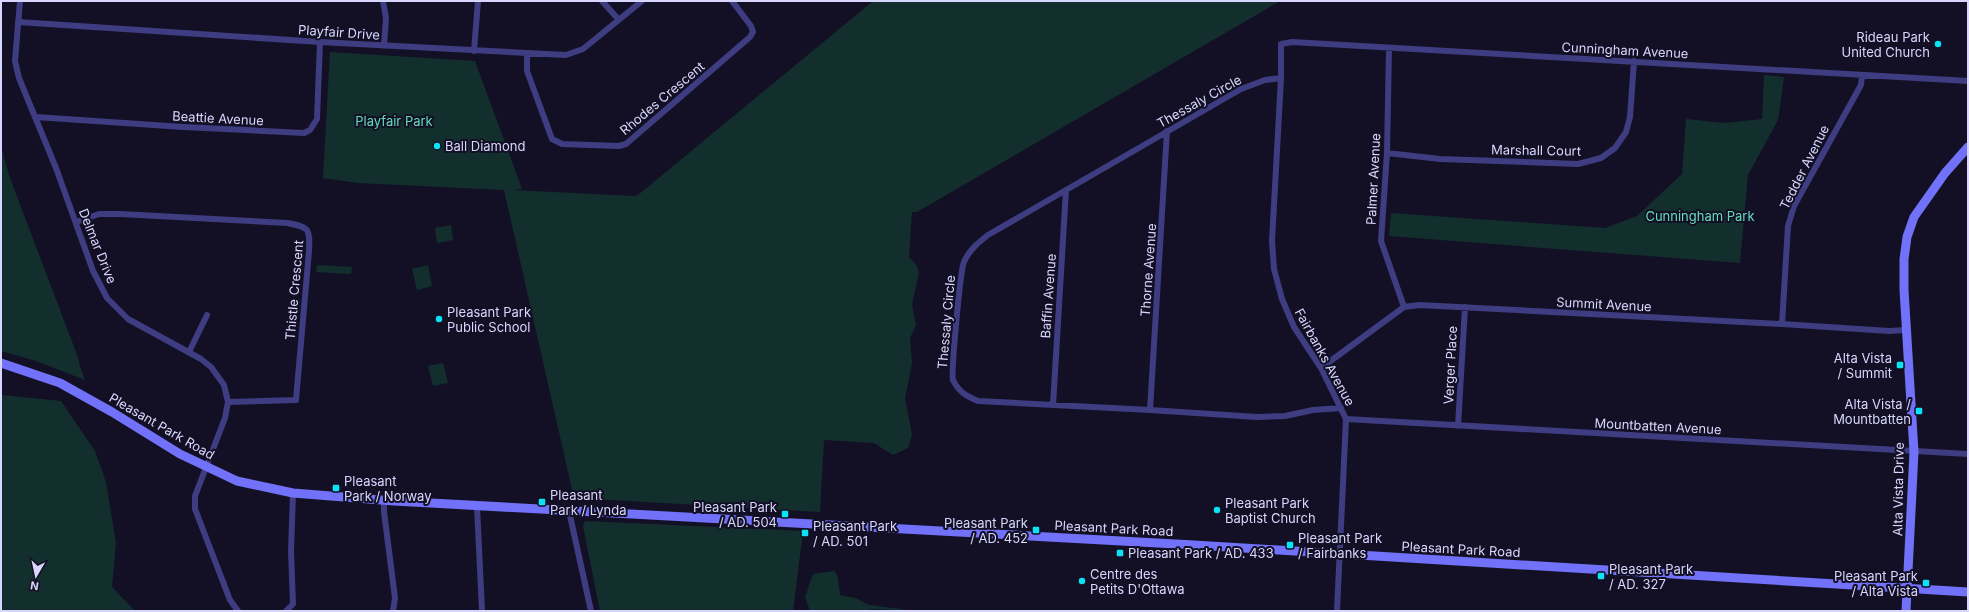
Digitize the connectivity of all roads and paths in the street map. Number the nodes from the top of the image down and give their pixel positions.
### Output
1 (20, 1) edge
2 (383, 1) edge
3 (478, 1) edge
4 (602, 1) edge
5 (642, 1) edge
6 (732, 1) edge
7 (619, 20) junction
8 (18, 22) junction
9 (320, 42) junction
10 (1281, 44) joint
11 (384, 46) junction
12 (1388, 48) junction
13 (474, 51) junction
14 (528, 54) junction
15 (1634, 61) junction
16 (1862, 75) junction
17 (1281, 78) junction
18 (1968, 81) edge
19 (36, 117) junction
20 (1167, 131) junction
21 (1968, 147) edge
22 (1387, 153) junction
23 (1066, 190) junction
24 (76, 222) junction
25 (1465, 306) junction
26 (1404, 307) junction
27 (207, 314) dead end
28 (1782, 324) junction
29 (1906, 330) junction
30 (189, 352) junction
31 (1, 363) edge
32 (1322, 368) junction
33 (228, 402) junction
34 (1052, 405) junction
35 (1342, 408) junction
36 (1150, 410) junction
37 (1346, 419) junction
38 (1458, 426) junction
39 (1914, 452) junction
40 (1968, 454) edge
41 (205, 467) junction
42 (293, 493) junction
43 (384, 501) junction
44 (477, 506) junction
45 (570, 511) junction
46 (1340, 555) junction
47 (1908, 589) junction
48 (1968, 592) edge
49 (238, 611) edge
50 (286, 611) edge
51 (393, 611) edge
52 (482, 611) edge
53 (590, 611) edge
54 (1337, 611) edge
55 (1906, 611) edge

1 - 8 street, Delmar Drive
2 - 11 street
3 - 13 street
4 - 7 street
5 - 7 street, Playfair Drive
6 - 14 street, Rhodes Crescent
7 - 14 street, Playfair Drive
8 - 9 street, Playfair Drive
8 - 19 street, Delmar Drive
9 - 11 street, Playfair Drive
9 - 19 street, Beattie Avenue
10 - 12 street, Cunningham Avenue
10 - 17 street, Fairbanks Avenue
11 - 13 street, Playfair Drive
12 - 15 street, Cunningham Avenue
12 - 22 street, Palmer Avenue
13 - 14 street, Playfair Drive
15 - 16 street, Cunningham Avenue
15 - 22 street, Marshall Court
16 - 18 street, Cunningham Avenue
16 - 28 street, Tedder Avenue
17 - 20 street, Thessaly Circle
17 - 32 street, Fairbanks Avenue
19 - 24 street, Delmar Drive
20 - 23 street, Thessaly Circle
20 - 36 street, Thorne Avenue
21 - 29 street, Alta Vista Drive
22 - 26 street, Palmer Avenue
23 - 34 street, Baffin Avenue
23 - 34 street, Thessaly Circle
24 - 30 street, Delmar Drive
24 - 33 street, Thistle Crescent
25 - 26 street, Summit Avenue
25 - 28 street, Summit Avenue
25 - 38 street, Verger Place
26 - 32 street
27 - 30 street
28 - 29 street, Summit Avenue
29 - 39 street, Alta Vista Drive
30 - 33 street, Delmar Drive
31 - 41 street, Pleasant Park Road
32 - 35 street, Fairbanks Avenue
33 - 41 street, Delmar Drive
34 - 36 street, Thessaly Circle
35 - 36 street, Thessaly Circle
35 - 37 street, Fairbanks Avenue
37 - 38 street, Mountbatten Avenue
37 - 46 street, Fairbanks Avenue
38 - 39 street, Mountbatten Avenue
39 - 40 street, Mountbatten Avenue
39 - 47 street, Alta Vista Drive
41 - 42 street, Pleasant Park Road
41 - 49 street, Delmar Drive
42 - 43 street, Pleasant Park Road
42 - 50 street
43 - 44 street, Pleasant Park Road
43 - 51 street
44 - 45 street, Pleasant Park Road
44 - 52 street
45 - 46 street, Pleasant Park Road
45 - 53 street
46 - 47 street, Pleasant Park Road
46 - 54 street, Fairbanks Avenue
47 - 48 street, Pleasant Park Road
47 - 55 street, Alta Vista Drive

